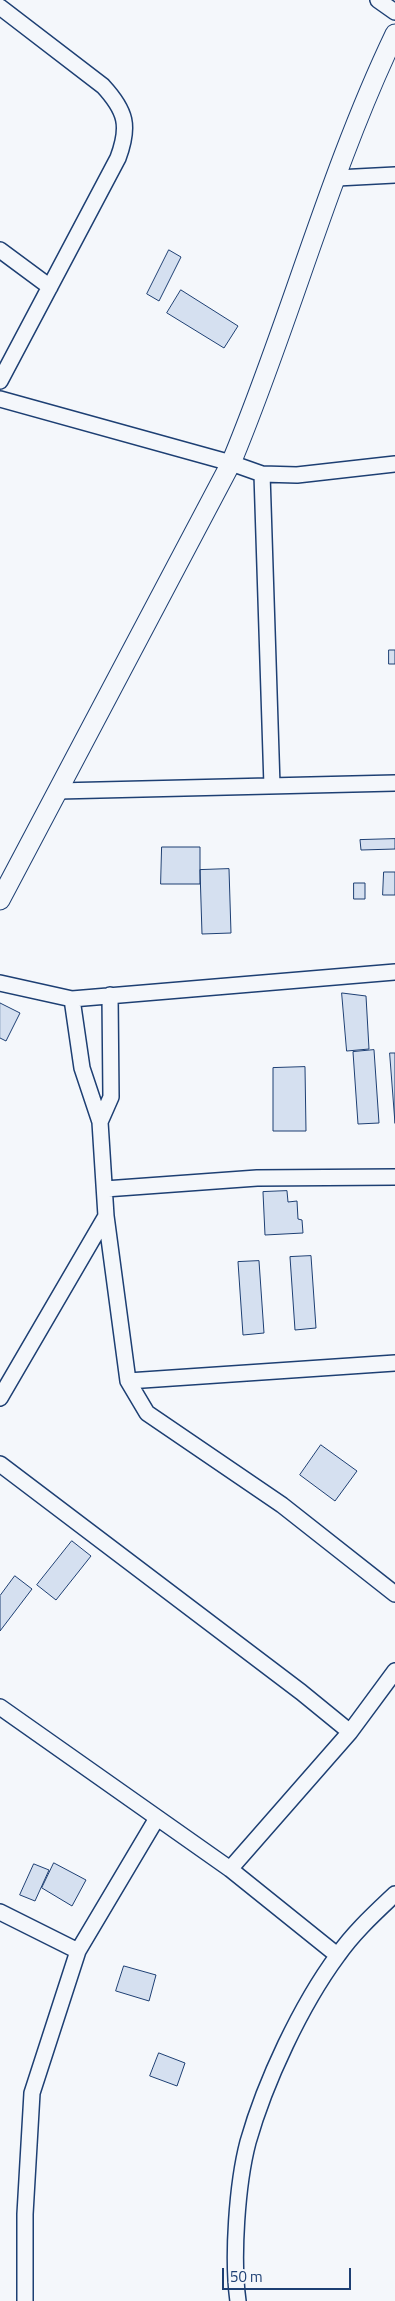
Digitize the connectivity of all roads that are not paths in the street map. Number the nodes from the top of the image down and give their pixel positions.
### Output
1 (378, 0) edge
2 (0, 7) edge
3 (395, 12) edge
4 (395, 34) edge
5 (395, 175) edge
6 (337, 178) junction
7 (0, 250) edge
8 (50, 287) junction
9 (0, 381) edge
10 (0, 399) edge
11 (231, 463) junction
12 (395, 464) edge
13 (262, 474) junction
14 (395, 783) edge
15 (272, 786) junction
16 (58, 791) junction
17 (0, 900) edge
18 (395, 972) edge
19 (0, 983) edge
20 (110, 995) junction
21 (72, 999) junction
22 (100, 1122) junction
23 (395, 1178) edge
24 (105, 1189) junction
25 (106, 1216) junction
26 (395, 1363) edge
27 (128, 1381) junction
28 (0, 1398) edge
29 (0, 1464) edge
30 (395, 1594) edge
31 (395, 1671) edge
32 (0, 1707) edge
33 (350, 1732) junction
34 (157, 1818) junction
35 (230, 1869) junction
36 (395, 1894) edge
37 (0, 1912) edge
38 (78, 1951) junction
39 (337, 1955) junction
40 (25, 2301) edge
41 (238, 2301) edge

1 - 3 street
2 - 8 street
4 - 6 street
5 - 6 street
6 - 11 street
7 - 8 street
8 - 9 street
10 - 11 street
11 - 13 street
11 - 16 street
12 - 13 street
13 - 15 street
14 - 15 street
15 - 16 street
16 - 17 street
18 - 20 street
19 - 21 street
20 - 21 street
20 - 22 street
21 - 22 street
22 - 24 street
23 - 24 street
24 - 25 street
25 - 27 street
25 - 28 street
26 - 27 street
27 - 30 street
29 - 33 street
31 - 33 street
32 - 34 street
33 - 35 street
34 - 35 street
34 - 38 street
35 - 39 street
36 - 39 street
37 - 38 street
38 - 40 street
39 - 41 street

